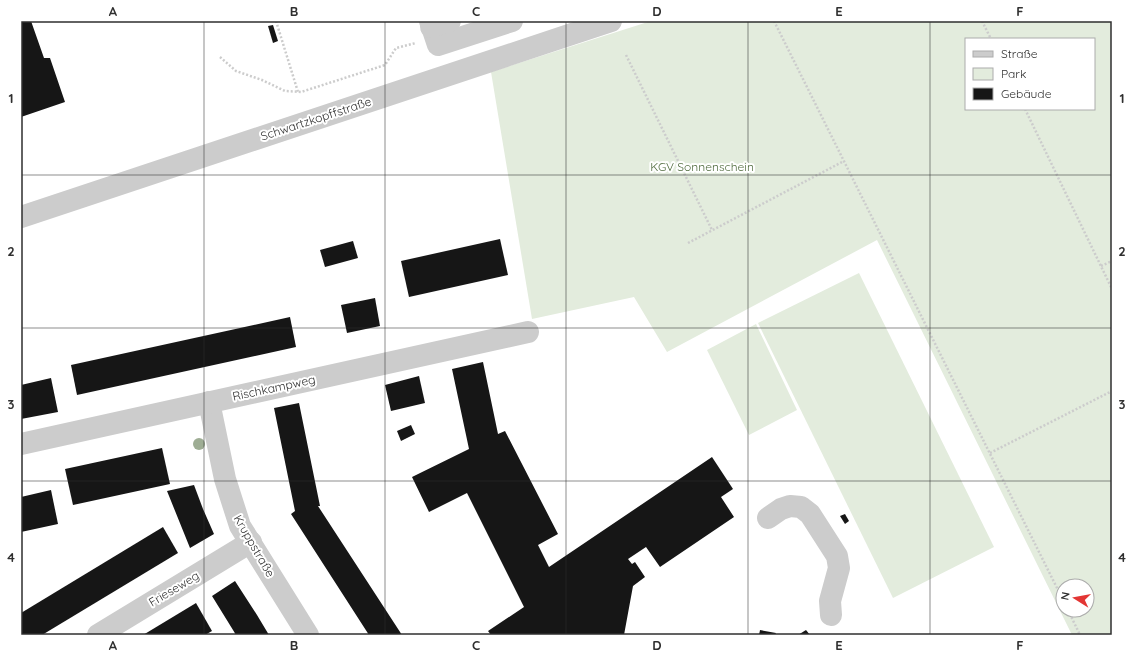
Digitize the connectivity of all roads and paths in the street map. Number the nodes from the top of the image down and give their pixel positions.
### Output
1 (276, 21) edge
2 (512, 21) edge
3 (611, 21) edge
4 (774, 21) edge
5 (982, 21) edge
6 (436, 27) edge
7 (990, 38) edge
8 (626, 55) dead end
9 (220, 57) dead end
10 (298, 92) junction
11 (1025, 110) edge
12 (844, 162) junction
13 (21, 218) edge
14 (712, 230) junction
15 (688, 243) dead end
16 (1112, 261) edge
17 (1101, 266) junction
18 (1112, 289) edge
19 (528, 332) dead end
20 (1112, 391) edge
21 (209, 402) junction
22 (21, 444) edge
23 (990, 453) junction
24 (768, 518) dead end
25 (250, 542) junction
26 (1055, 584) edge
27 (831, 615) dead end
28 (1072, 618) edge
29 (98, 635) edge
30 (308, 635) edge
31 (1080, 635) edge

1 - 10 path
2 - 6 street
3 - 13 street, Schwartzkopffstraße
4 - 12 path
5 - 7 path
6 - 10 path
8 - 14 path
9 - 10 path
11 - 17 path
12 - 14 path
12 - 23 path
14 - 15 path
16 - 17 path
17 - 18 path
19 - 21 street, Rischkampweg
20 - 23 path
21 - 22 street, Rischkampweg
21 - 25 street, Kruppstraße
23 - 26 path
24 - 27 street
25 - 29 street, Frieseweg
25 - 30 street, Kruppstraße
28 - 31 path

